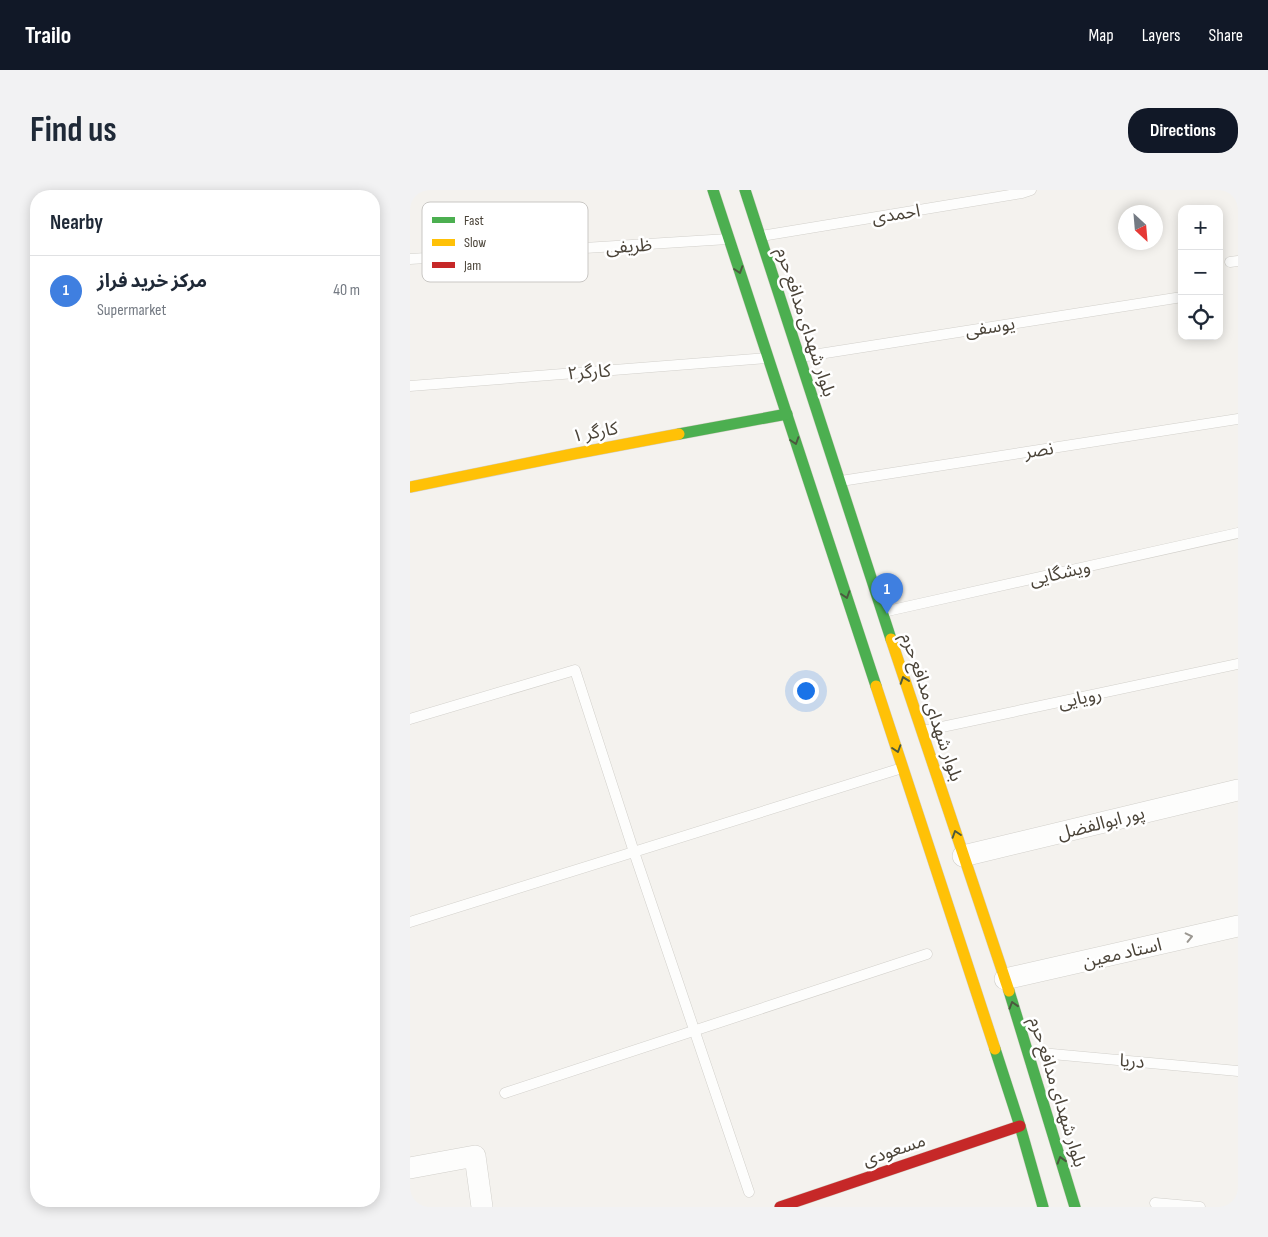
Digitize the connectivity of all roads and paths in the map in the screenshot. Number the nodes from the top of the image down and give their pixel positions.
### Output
1 (713, 190) edge
2 (745, 190) edge
3 (1031, 190) edge
4 (760, 236) junction
5 (729, 239) junction
6 (588, 248) edge
7 (1178, 298) edge
8 (799, 357) junction
9 (768, 358) junction
10 (410, 386) edge
11 (787, 414) junction
12 (1238, 419) edge
13 (840, 481) junction
14 (410, 487) edge
15 (1238, 534) edge
16 (882, 612) junction
17 (1238, 664) edge
18 (410, 719) edge
19 (922, 731) junction
20 (903, 768) junction
21 (1238, 790) edge
22 (634, 852) junction
23 (964, 856) junction
24 (410, 922) edge
25 (1238, 926) edge
26 (927, 954) dead end
27 (1005, 979) junction
28 (694, 1031) junction
29 (1026, 1051) junction
30 (1238, 1071) edge
31 (505, 1093) dead end
32 (1020, 1126) junction
33 (410, 1168) edge
34 (748, 1192) dead end
35 (1155, 1202) dead end
36 (482, 1207) edge
37 (780, 1207) edge
38 (1043, 1207) edge
39 (1075, 1207) edge
40 (1200, 1207) edge

1 - 5 main road
2 - 4 main road, بلوار شهدای مدافع حرم
3 - 4 lane, احمدی
4 - 8 main road, بلوار شهدای مدافع حرم
5 - 6 lane, ظریفی
5 -> 9 main road
7 - 8 lane, یوسفی
8 - 13 main road, بلوار شهدای مدافع حرم
9 - 10 lane, کارگر۲
9 - 11 main road
11 - 14 main road, کارگر ۱
11 -> 20 main road
12 - 13 lane, نصر
13 - 16 main road, بلوار شهدای مدافع حرم
15 - 16 lane, ویشگایی
19 -> 16 main road, بلوار شهدای مدافع حرم
17 - 19 lane, رویایی
18 - 22 lane
23 -> 19 main road, بلوار شهدای مدافع حرم
20 - 22 lane
20 - 32 main road
21 - 23 street, پور ابوالفضل
22 - 24 lane
22 - 28 lane
23 - 27 main road, بلوار شهدای مدافع حرم
27 -> 25 street, استاد معین
26 - 28 lane
29 -> 27 main road, بلوار شهدای مدافع حرم
28 - 31 lane
28 - 34 lane
29 - 30 lane, دریا
39 -> 29 main road, بلوار شهدای مدافع حرم
32 - 37 main road, مسعودی
32 - 38 main road
33 - 36 street
35 - 40 lane

